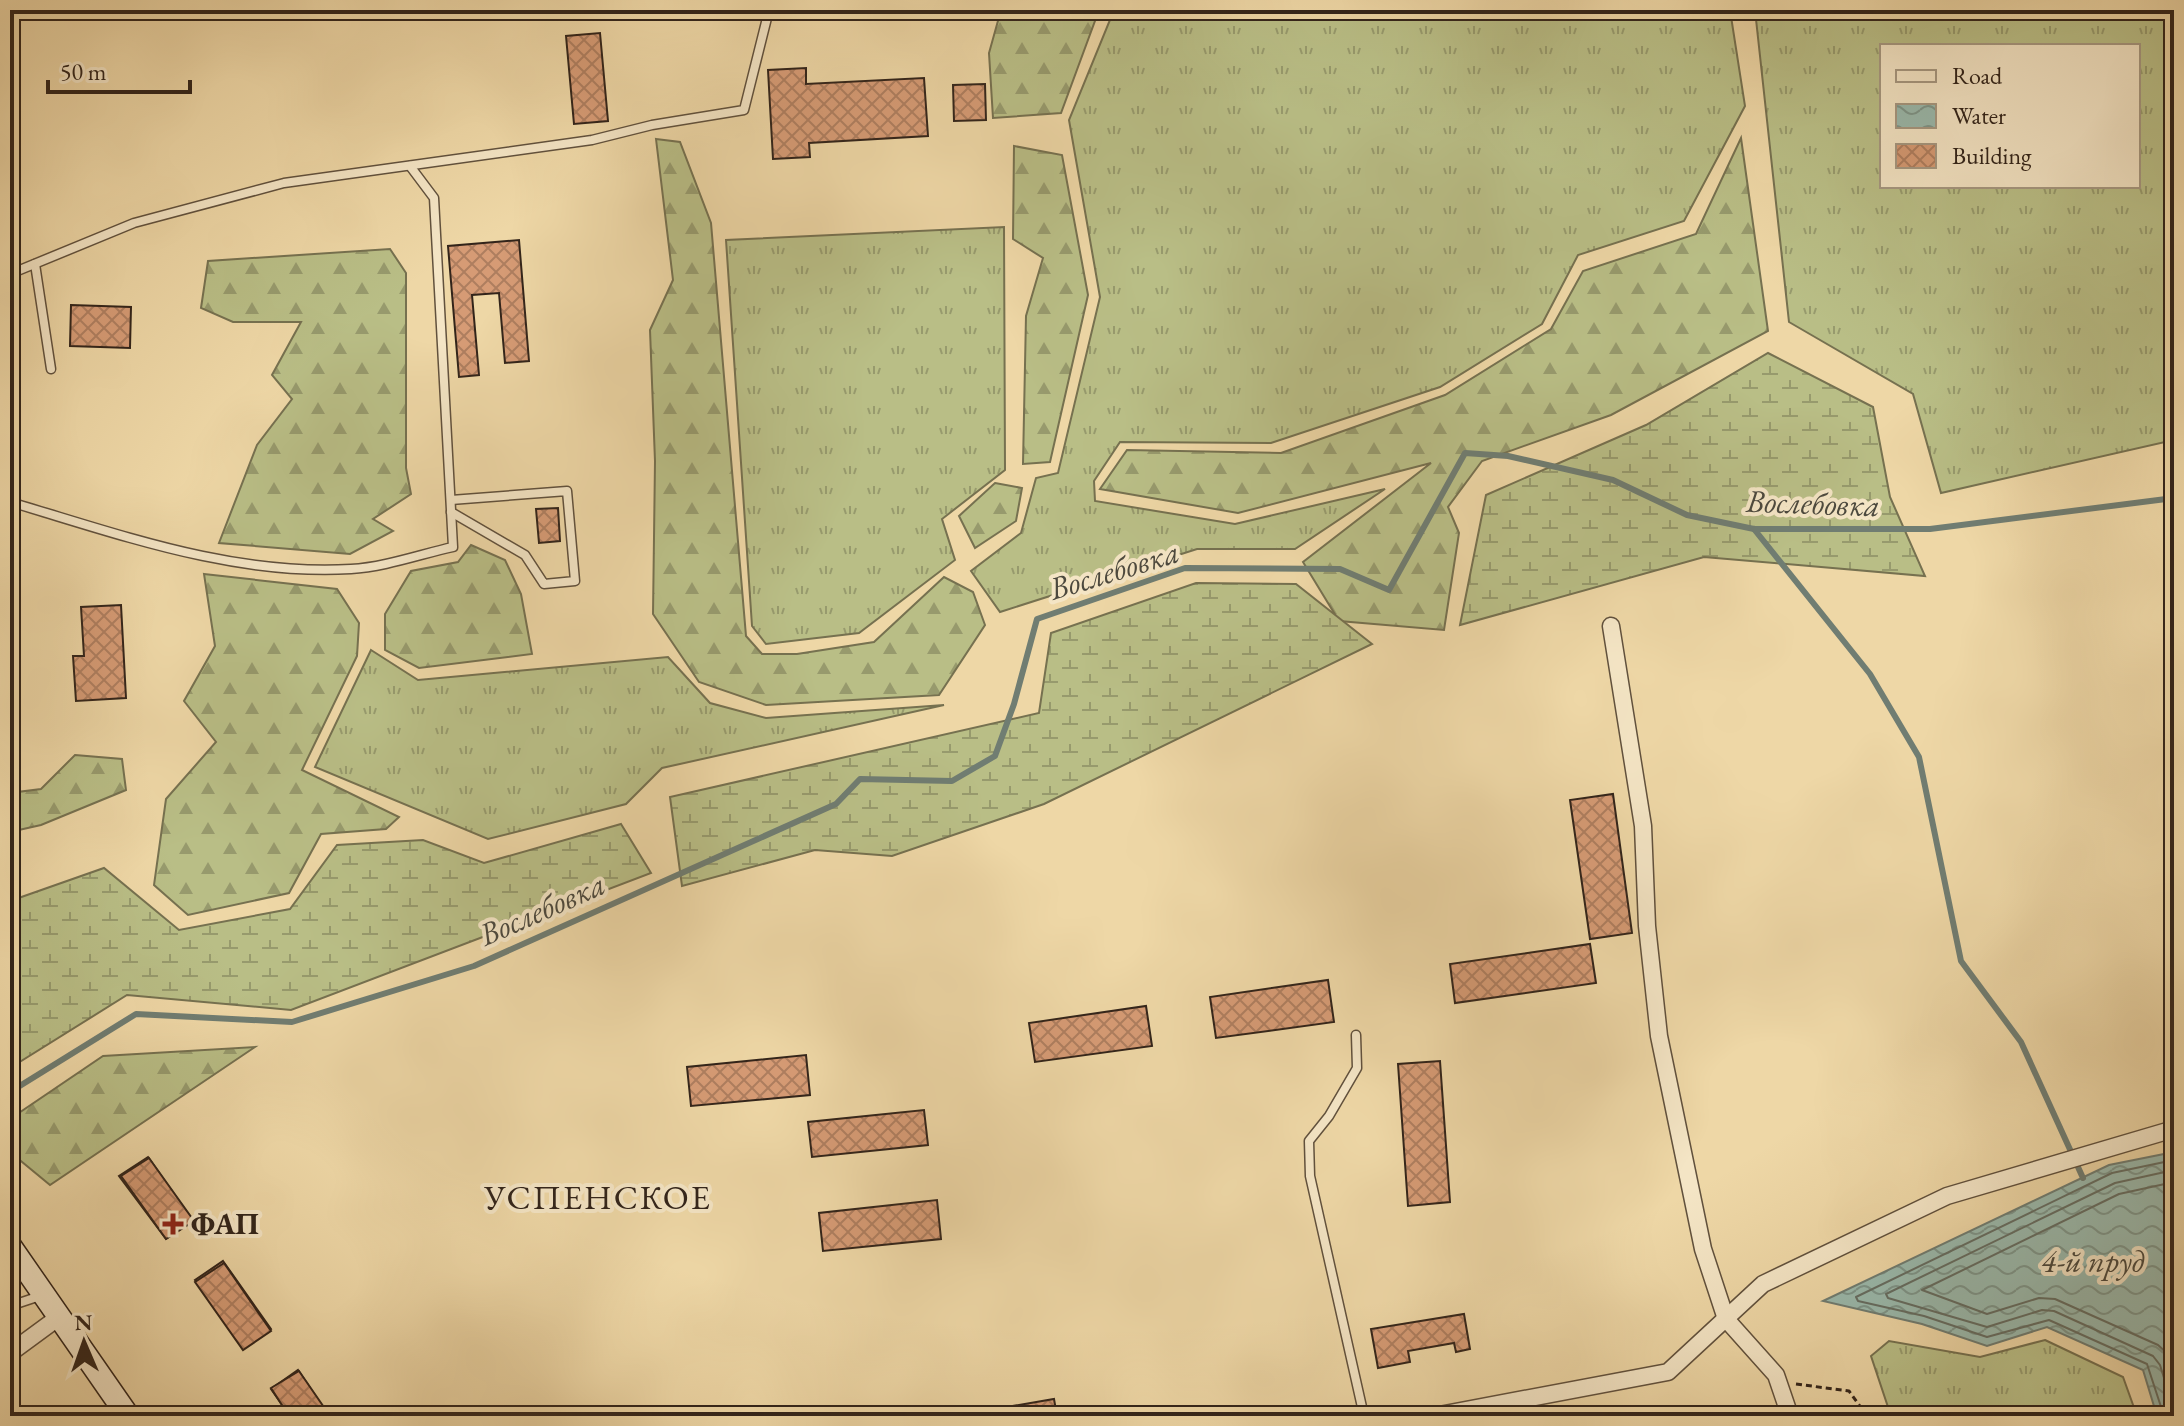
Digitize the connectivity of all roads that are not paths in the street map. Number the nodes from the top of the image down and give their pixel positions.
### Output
1 (769, 10) edge
2 (410, 166) junction
3 (35, 264) junction
4 (10, 274) edge
5 (51, 369) dead end
6 (451, 500) junction
7 (10, 502) edge
8 (451, 512) junction
9 (1611, 626) dead end
10 (1356, 1035) dead end
11 (2174, 1129) edge
12 (10, 1246) edge
13 (44, 1295) junction
14 (10, 1306) edge
15 (59, 1317) junction
16 (1726, 1319) junction
17 (10, 1353) edge
18 (128, 1416) edge
19 (1364, 1416) edge
20 (1434, 1416) edge
21 (1790, 1416) edge

1 - 2 lane
2 - 3 lane
2 - 6 lane
3 - 4 lane
3 - 5 lane
6 - 8 lane
6 - 8 lane
7 - 8 lane
9 - 16 street
10 - 19 lane
11 - 16 street
12 - 13 main road
13 - 14 lane
13 - 15 main road
15 - 17 street
15 - 18 main road
16 - 20 street
16 - 21 street

